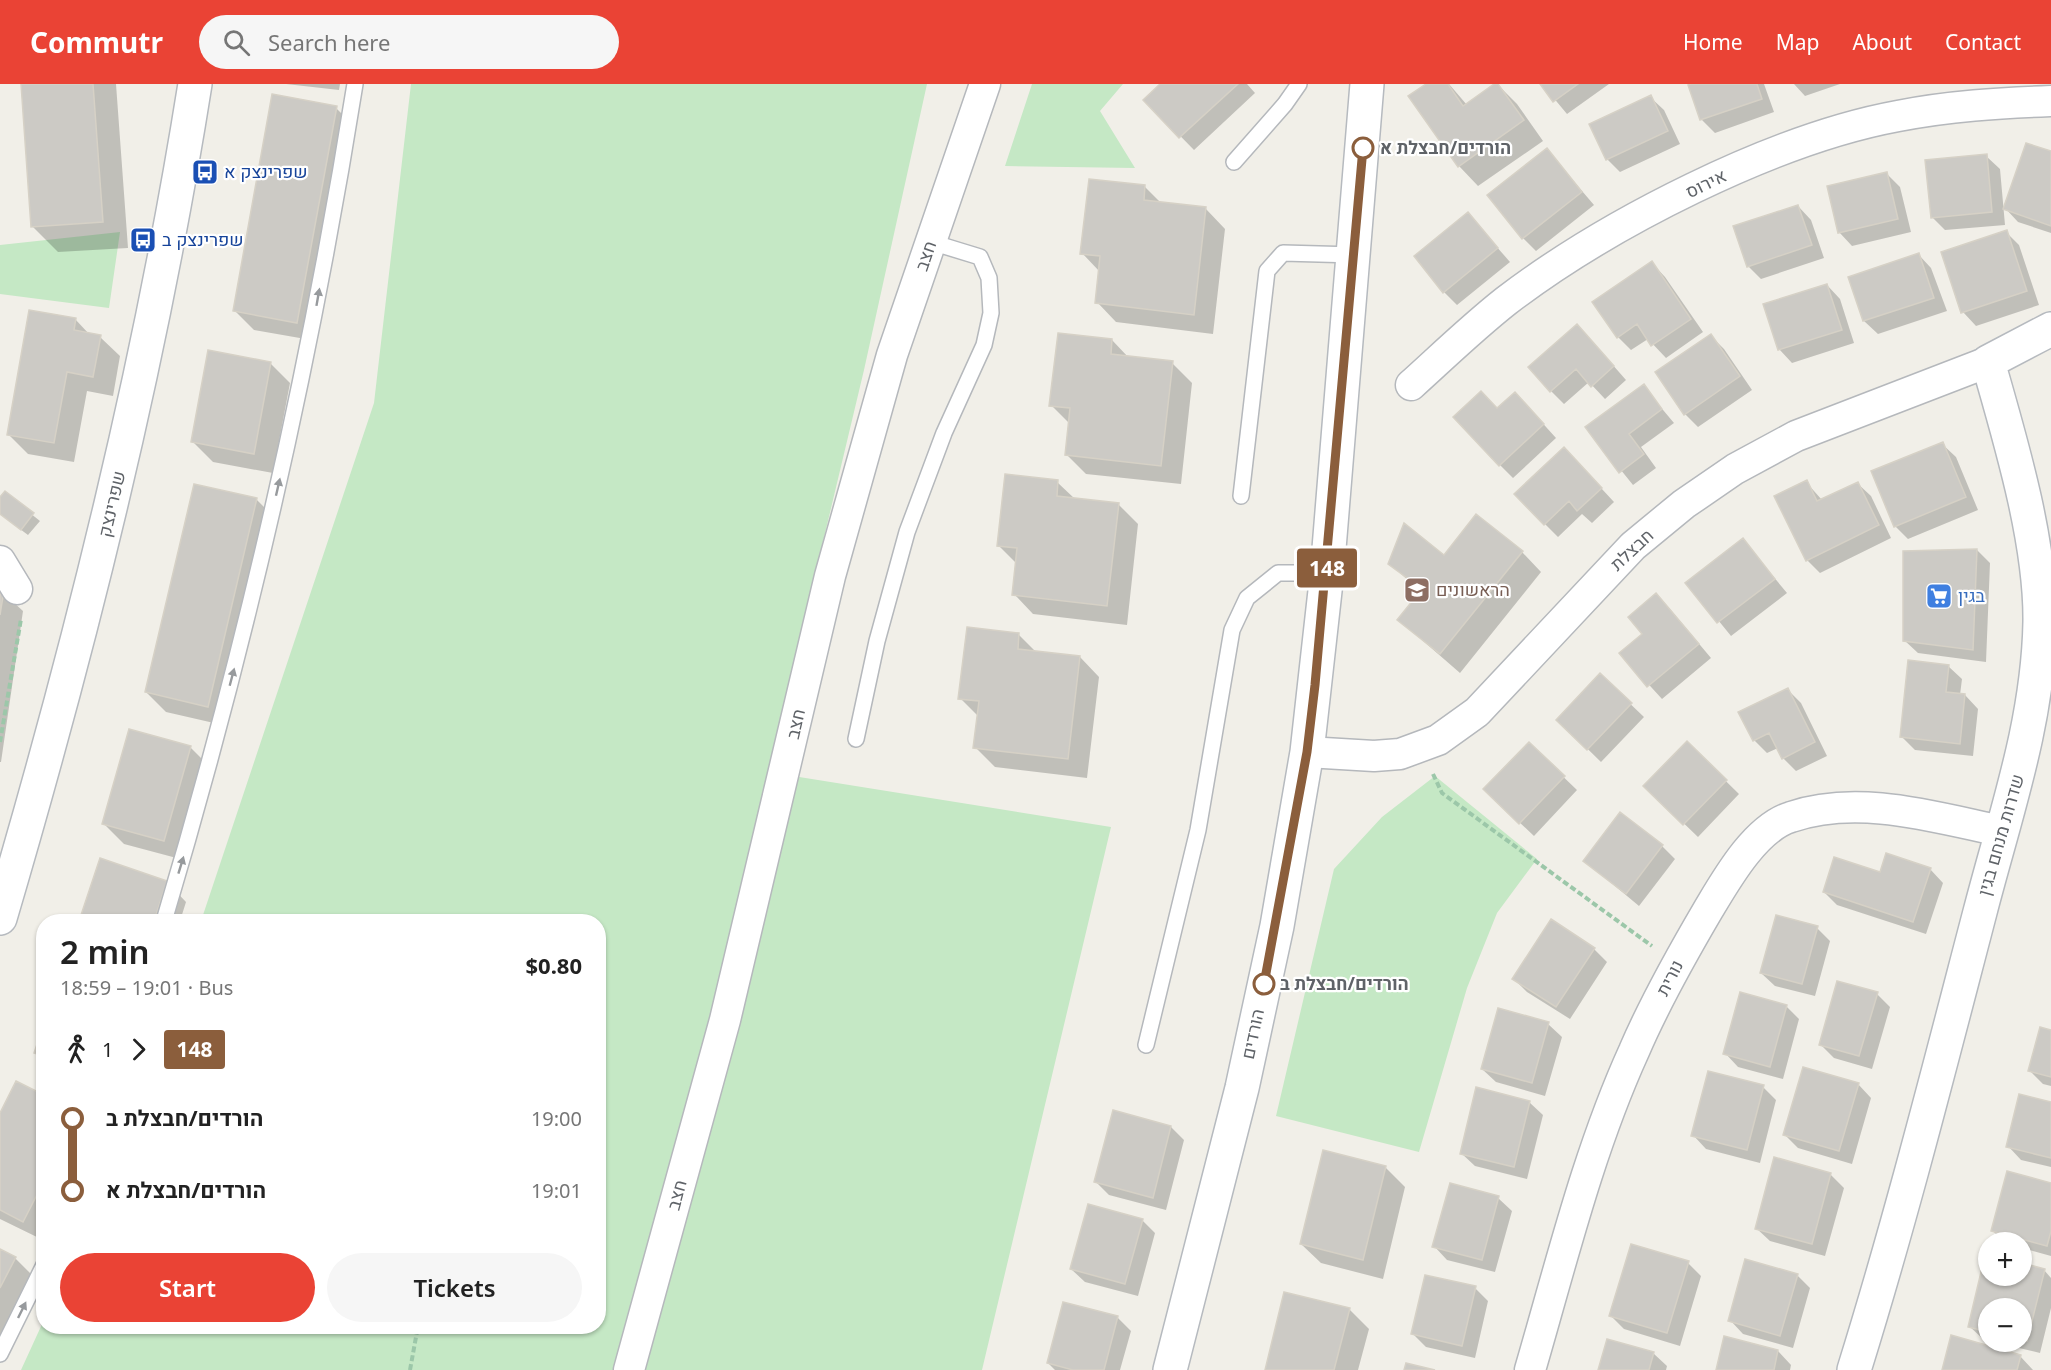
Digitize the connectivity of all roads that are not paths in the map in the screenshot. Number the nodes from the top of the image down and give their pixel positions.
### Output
1 (195, 84) edge
2 (355, 84) edge
3 (985, 84) edge
4 (1299, 84) edge
5 (1367, 84) edge
6 (2051, 101) edge
7 (1234, 162) dead end
8 (931, 242) junction
9 (1354, 255) junction
10 (2051, 329) edge
11 (1988, 362) junction
12 (1411, 385) dead end
13 (1241, 496) dead end
14 (0, 561) edge
15 (1327, 573) junction
16 (17, 589) road end
17 (856, 740) dead end
18 (1307, 752) junction
19 (2001, 831) junction
20 (166, 914) edge
21 (0, 918) edge
22 (1146, 1044) dead end
23 (36, 1281) edge
24 (0, 1354) edge
25 (629, 1370) edge
26 (1170, 1370) edge
27 (1530, 1370) edge
28 (1854, 1370) edge

1 - 21 street, שפרינצק
20 -> 2 lane
3 - 8 street, חצב
4 - 7 lane
5 - 9 street, הורדים
6 - 12 street, אירוס
8 - 17 lane
8 - 25 street, חצב
9 - 13 lane
9 - 15 street, הורדים
10 - 11 street
11 - 18 street, חבצלת
11 - 19 street, שדרות מנחם בגין
14 - 16 street
15 - 18 street, הורדים
15 - 22 lane
18 - 26 street, הורדים
19 - 27 street, נורית
19 - 28 street, שדרות מנחם בגין
24 -> 23 lane

